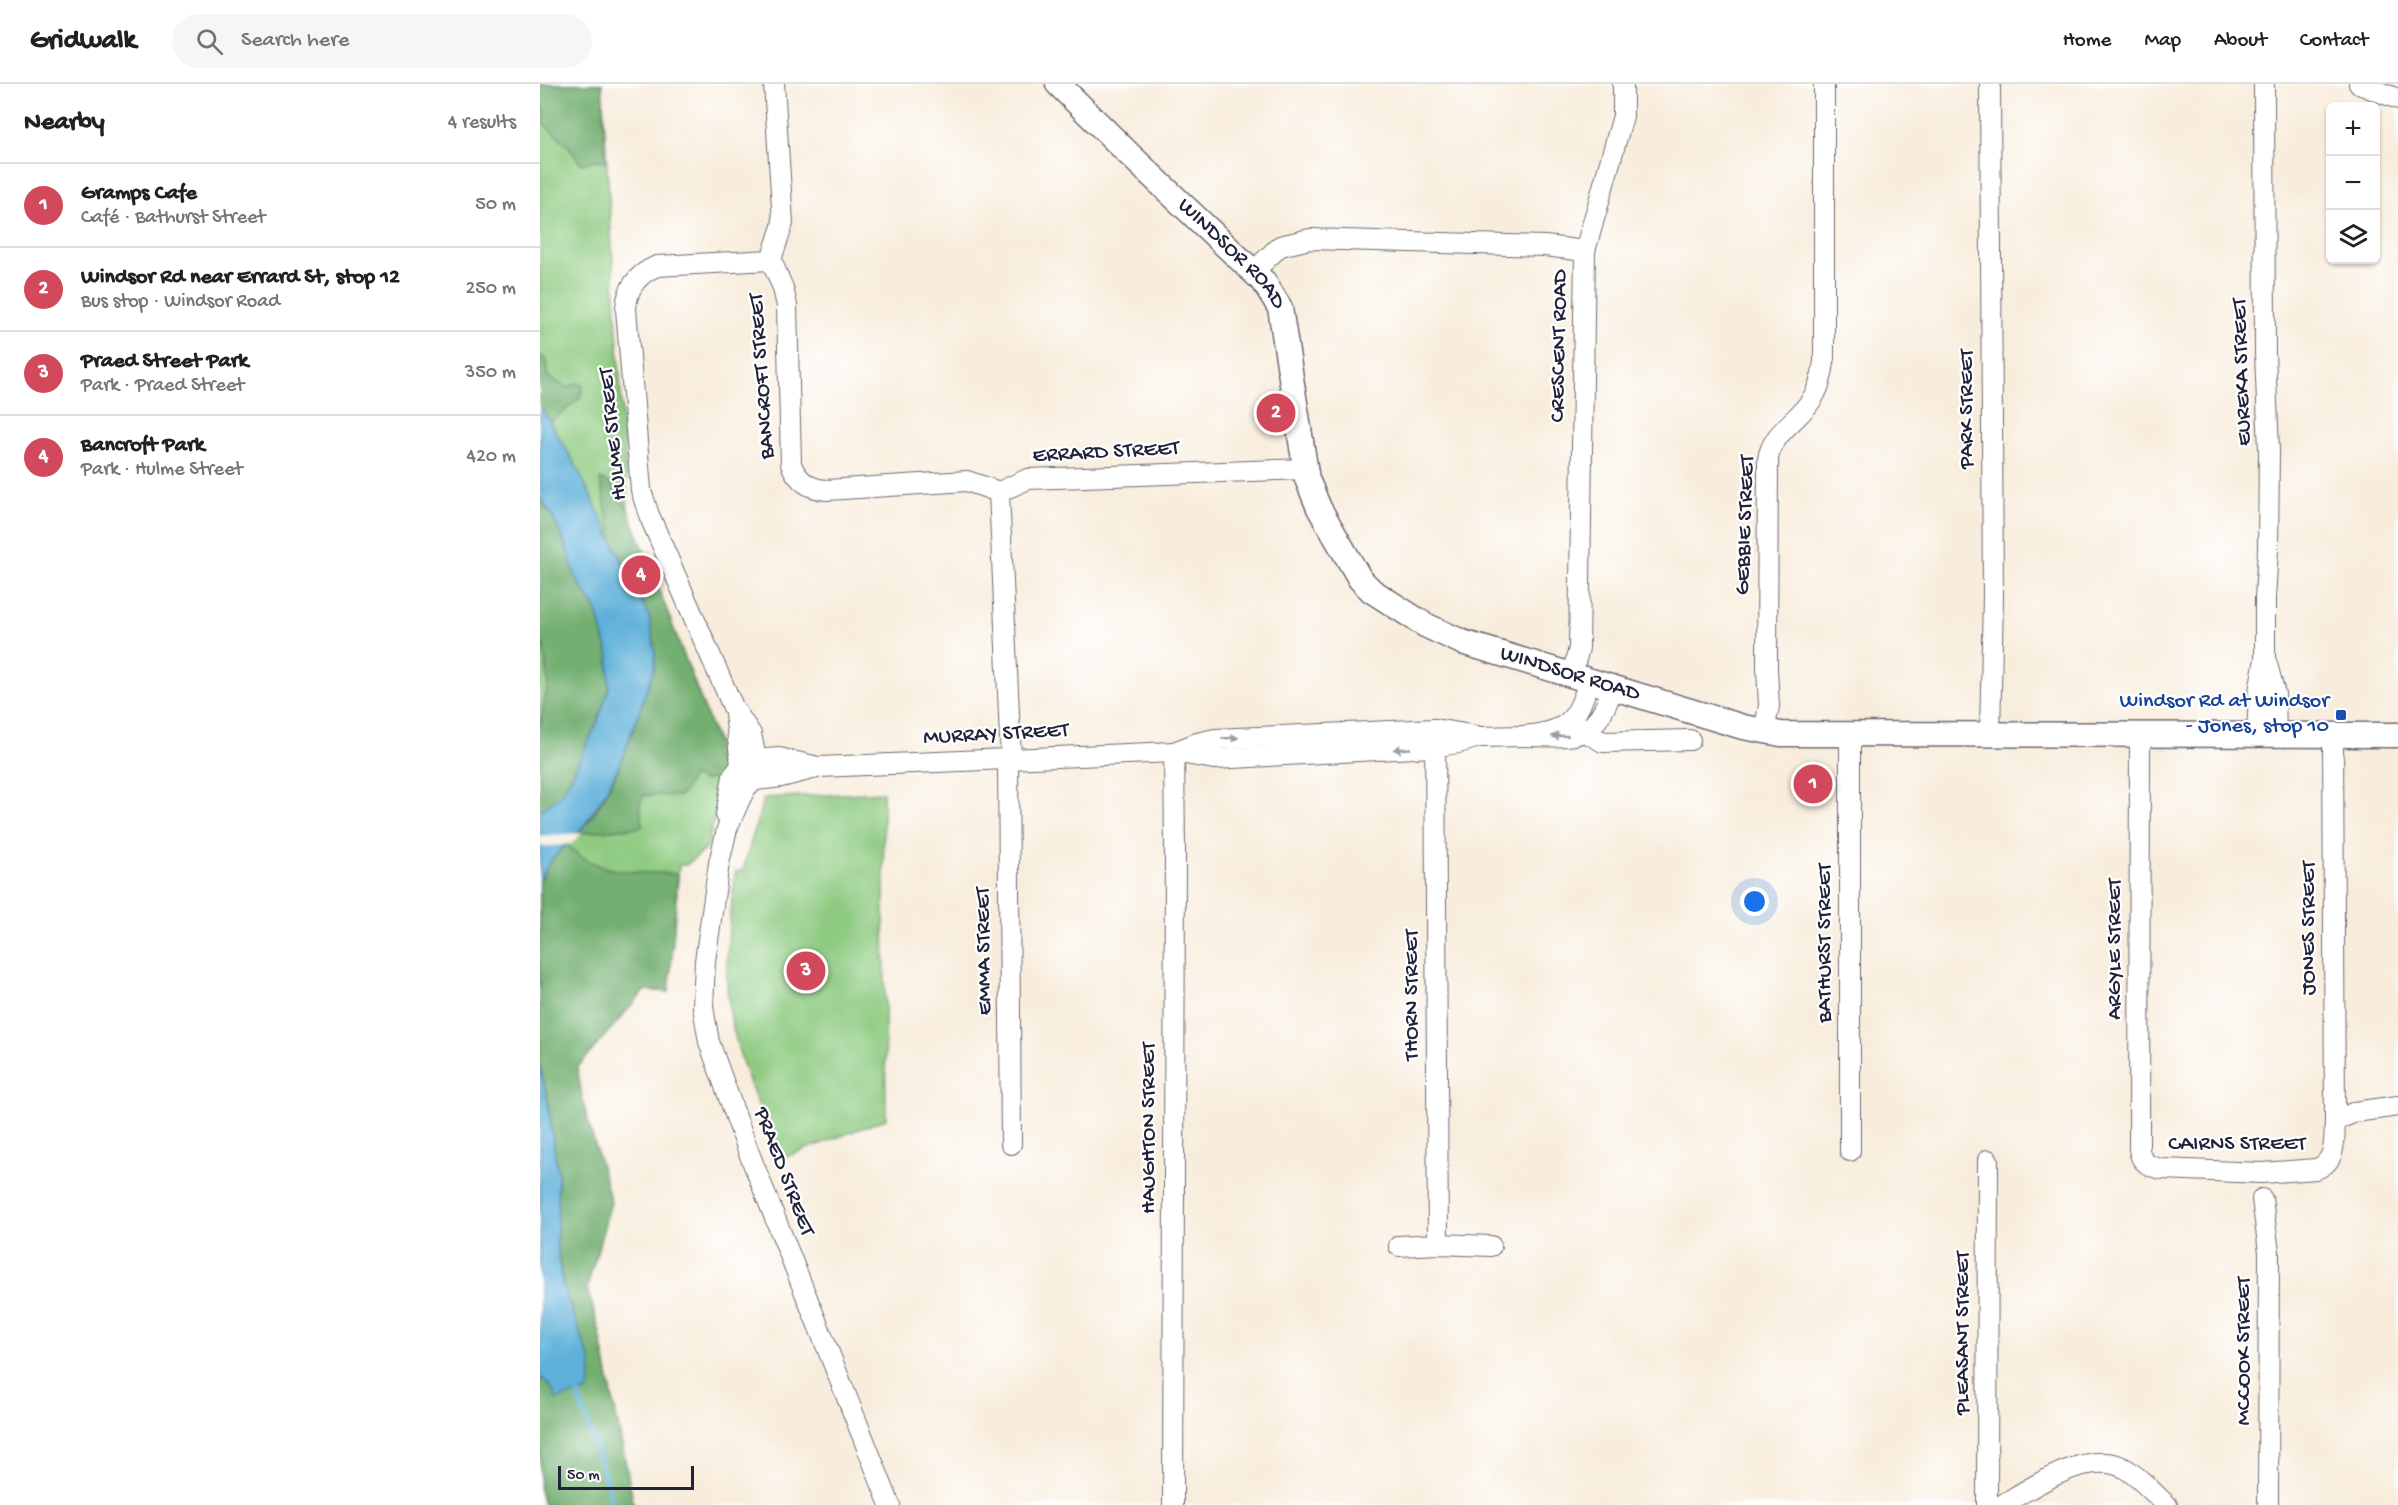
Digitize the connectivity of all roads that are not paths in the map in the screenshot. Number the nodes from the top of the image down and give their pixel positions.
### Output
1 (774, 84) edge
2 (1058, 84) edge
3 (1623, 84) edge
4 (1824, 84) edge
5 (1990, 84) edge
6 (2264, 84) edge
7 (2359, 84) edge
8 (2398, 99) edge
9 (1586, 251) junction
10 (771, 260) junction
11 (1254, 270) junction
12 (1305, 469) junction
13 (999, 492) junction
14 (1580, 677) junction
15 (1613, 688) junction
16 (1585, 732) junction
17 (1764, 732) junction
18 (1990, 734) junction
19 (1850, 735) junction
20 (2140, 735) junction
21 (2398, 735) edge
22 (1523, 736) junction
23 (2266, 736) junction
24 (2333, 736) junction
25 (1436, 738) junction
26 (1690, 740) dead end
27 (1174, 752) junction
28 (1009, 759) junction
29 (748, 762) junction
30 (820, 767) junction
31 (756, 780) junction
32 (723, 843) junction
33 (2398, 1106) edge
34 (2335, 1121) junction
35 (1011, 1144) dead end
36 (1850, 1151) dead end
37 (1988, 1160) dead end
38 (2145, 1162) joint
39 (2262, 1199) dead end
40 (1438, 1244) junction
41 (1399, 1246) dead end
42 (1491, 1246) dead end
43 (890, 1505) edge
44 (1173, 1505) edge
45 (1987, 1505) edge
46 (2002, 1505) edge
47 (2167, 1505) edge
48 (2268, 1505) edge

1 - 10 street, BANCROFT STREET
2 - 11 main road, WINDSOR ROAD
3 - 9 street
4 - 17 street, GEBBIE STREET
5 - 18 street, PARK STREET
6 - 23 street, EUREKA STREET
7 - 8 street
9 - 11 street, CRESCENT ROAD
9 - 14 street, CRESCENT ROAD
10 - 13 street, BANCROFT STREET
10 - 29 street, HULME STREET
11 - 12 main road, WINDSOR ROAD
12 - 13 street, ERRARD STREET
12 - 14 main road, WINDSOR ROAD
13 - 28 street, EMMA STREET
14 - 15 main road, WINDSOR ROAD
14 - 22 street, MURRAY STREET
15 - 16 street
15 - 17 main road, WINDSOR ROAD
16 -> 22 street, MURRAY STREET
16 - 26 street, MURRAY STREET
17 - 19 main road, WINDSOR ROAD
18 - 19 main road, WINDSOR ROAD
18 - 20 main road, WINDSOR ROAD
19 - 36 street, BATHURST STREET
20 - 23 main road, WINDSOR ROAD
20 - 38 street, ARGYLE STREET
21 - 24 main road, WINDSOR ROAD
22 - 25 street, MURRAY STREET
23 - 24 main road, WINDSOR ROAD
24 - 34 street, JONES STREET
25 - 27 street, MURRAY STREET
25 - 40 street, THORN STREET
27 - 28 street, MURRAY STREET
27 - 44 street, HAUGHTON STREET
28 - 30 street, MURRAY STREET
28 - 35 street, EMMA STREET
29 - 30 street, MURRAY STREET
29 - 31 street
29 - 32 street, PRAED STREET
30 - 31 street, MURRAY STREET
31 - 32 street, PRAED STREET
32 - 43 street, PRAED STREET
33 - 34 street, CAIRNS STREET
34 - 38 street, CAIRNS STREET
37 - 45 street, PLEASANT STREET
39 - 48 street, MCCOOK STREET
40 - 41 street
40 - 42 street
46 - 47 street

